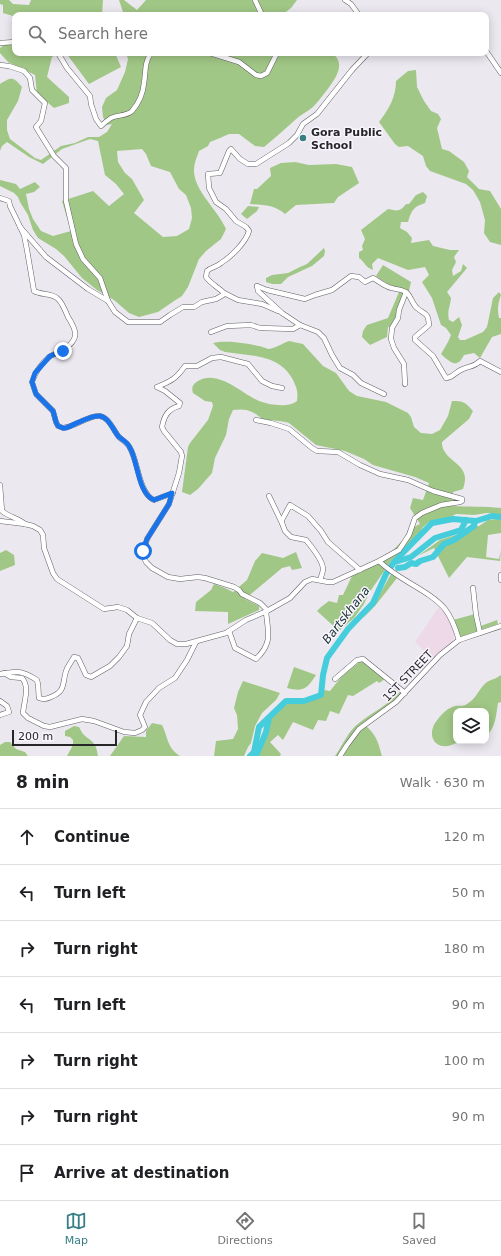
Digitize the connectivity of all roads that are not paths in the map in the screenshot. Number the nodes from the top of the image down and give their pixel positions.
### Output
1 (255, 0) edge
2 (345, 0) edge
3 (261, 12) edge
4 (357, 12) edge
5 (12, 42) edge
6 (0, 43) edge
7 (489, 55) edge
8 (60, 56) edge
9 (148, 56) edge
10 (220, 56) edge
11 (276, 56) edge
12 (365, 56) edge
13 (0, 65) edge
14 (501, 73) edge
15 (0, 198) edge
16 (20, 227) junction
17 (406, 292) junction
18 (224, 293) junction
19 (108, 301) junction
20 (282, 313) junction
21 (300, 325) junction
22 (211, 332) dead end
23 (501, 372) edge
24 (404, 384) dead end
25 (282, 388) dead end
26 (384, 394) dead end
27 (256, 420) dead end
28 (0, 485) edge
29 (172, 493) junction
30 (269, 496) dead end
31 (0, 521) edge
32 (282, 523) junction
33 (25, 524) junction
34 (379, 561) junction
35 (360, 570) junction
36 (501, 575) edge
37 (320, 580) junction
38 (501, 580) edge
39 (473, 588) dead end
40 (266, 611) junction
41 (137, 618) junction
42 (501, 626) edge
43 (229, 631) junction
44 (480, 633) junction
45 (459, 640) junction
46 (196, 642) junction
47 (2, 674) edge
48 (335, 679) dead end
49 (405, 692) junction
50 (0, 701) edge
51 (0, 714) edge
52 (340, 756) edge

1 - 3 street
2 - 4 street
5 - 6 street
7 - 14 street
8 - 9 street
10 - 11 street
12 - 18 street
13 - 19 street
15 - 16 street
16 - 19 street
16 - 29 street
17 - 20 street
17 - 23 street
17 - 24 street
18 - 19 street
18 - 20 street
20 - 21 street
21 - 22 street
21 - 26 street
25 - 29 street
27 - 34 street
28 - 33 street
29 - 40 street
30 - 32 street
31 - 33 street
32 - 35 street
32 - 37 street
33 - 41 street
34 - 35 street
34 - 45 street
35 - 37 street
36 - 38 street
37 - 40 street
39 - 44 street
40 - 43 street
40 - 43 street
41 - 46 street
41 - 47 street
42 - 44 street, 1ST STREET
43 - 46 street
44 - 45 street, 1ST STREET
45 - 49 street, 1ST STREET
46 - 47 street
48 - 49 street
49 - 52 street, 1ST STREET
50 - 51 street

